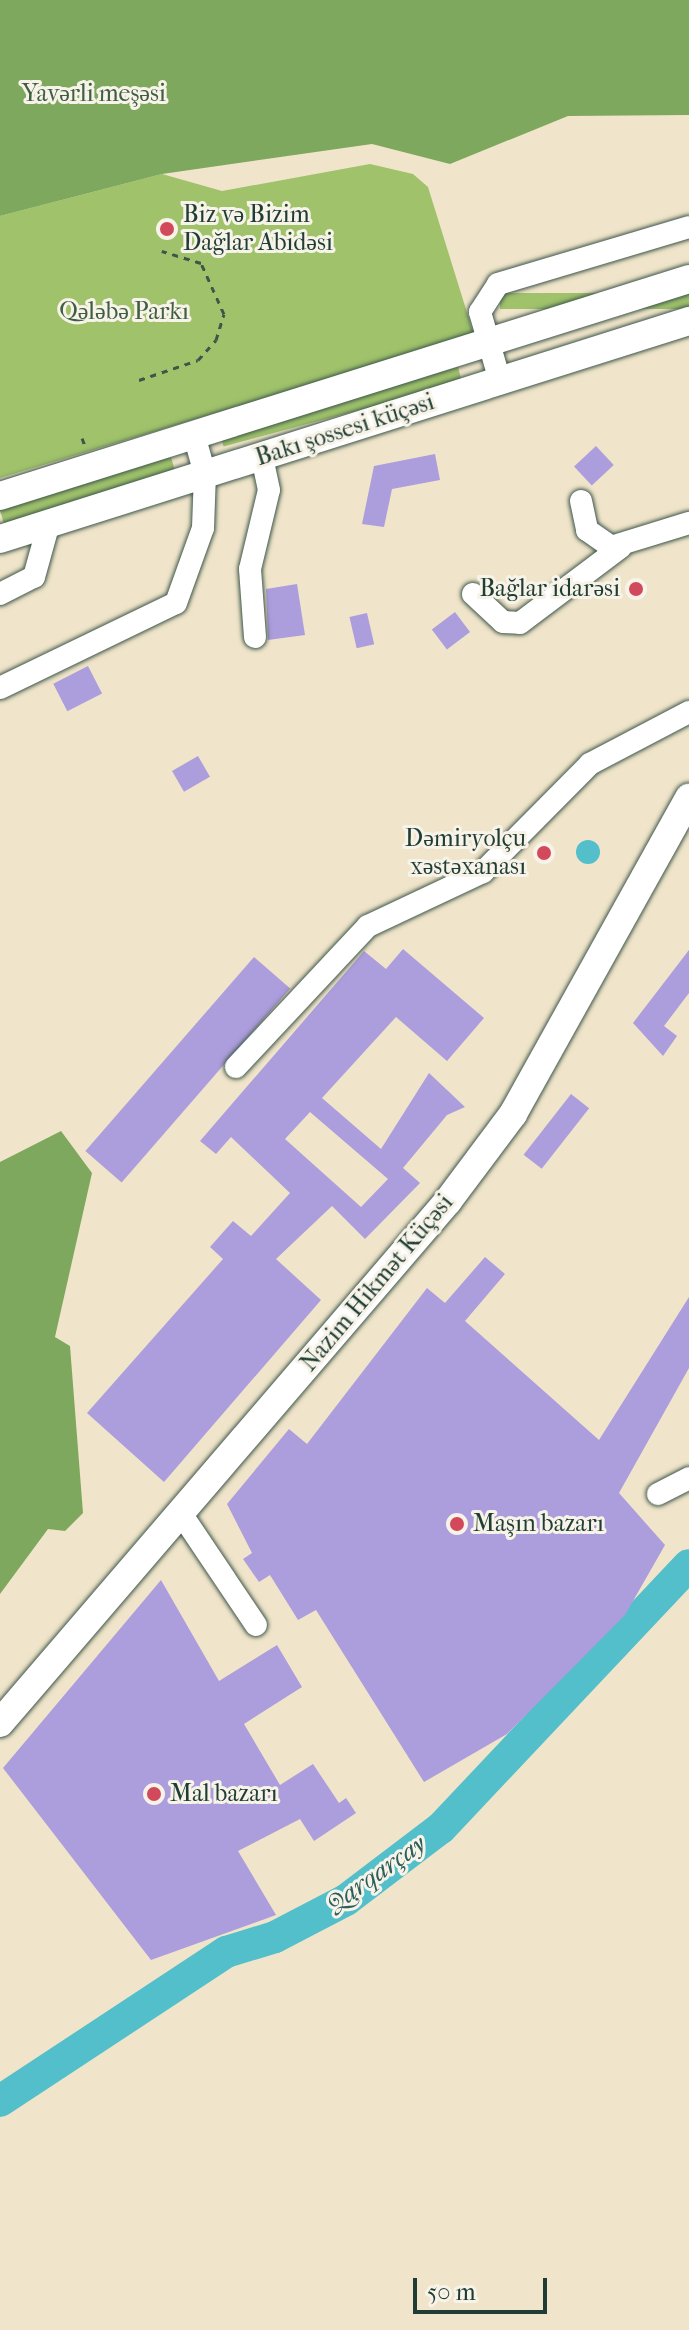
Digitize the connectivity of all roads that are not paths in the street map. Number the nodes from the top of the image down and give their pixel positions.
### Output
1 (689, 227) edge
2 (689, 279) edge
3 (689, 321) edge
4 (487, 342) junction
5 (500, 381) junction
6 (194, 435) junction
7 (262, 456) junction
8 (205, 474) junction
9 (0, 496) edge
10 (581, 501) dead end
11 (49, 523) junction
12 (689, 523) edge
13 (0, 539) edge
14 (621, 547) junction
15 (0, 594) edge
16 (473, 594) dead end
17 (255, 637) dead end
18 (0, 688) edge
19 (689, 712) edge
20 (685, 815) edge
21 (236, 1067) dead end
22 (689, 1478) edge
23 (658, 1494) dead end
24 (180, 1512) junction
25 (256, 1625) dead end
26 (0, 1723) edge

1 - 4 street
2 - 4 main road, Bakı şossesi küçəsi
3 - 5 main road, Bakı şossesi küçəsi
4 - 5 street
4 - 6 main road, Bakı şossesi küçəsi
5 - 7 main road, Bakı şossesi küçəsi
6 - 8 street
6 - 9 main road, Bakı şossesi küçəsi
7 - 8 main road, Bakı şossesi küçəsi
7 - 17 street
8 - 11 main road, Bakı şossesi küçəsi
8 - 18 street
10 - 14 street
11 - 13 main road, Bakı şossesi küçəsi
11 - 15 street
12 - 14 street
14 - 16 street
19 - 21 street
20 - 24 main road, Nazim Hikmət Küçəsi
22 - 23 street
24 - 25 street
24 - 26 main road, Nazim Hikmət Küçəsi

